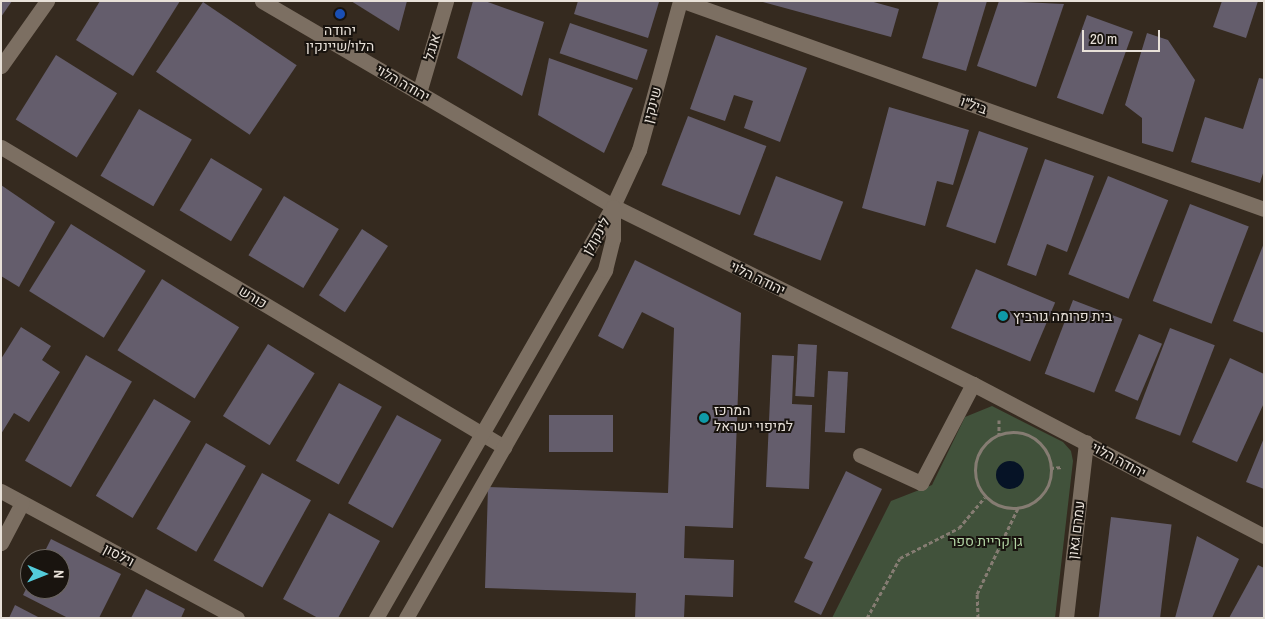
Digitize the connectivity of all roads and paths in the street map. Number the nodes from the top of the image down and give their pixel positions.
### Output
1 (47, 1) edge
2 (262, 1) edge
3 (446, 1) edge
4 (682, 1) edge
5 (1, 66) edge
6 (419, 93) junction
7 (1, 146) edge
8 (613, 206) junction
9 (1264, 210) edge
10 (973, 384) junction
11 (482, 434) junction
12 (1086, 442) junction
13 (504, 447) junction
14 (860, 456) dead end
15 (1, 491) edge
16 (985, 497) junction
17 (22, 503) junction
18 (1018, 508) junction
19 (1264, 536) edge
20 (1, 543) edge
21 (237, 618) edge
22 (376, 618) edge
23 (406, 618) edge
24 (867, 618) edge
25 (978, 618) edge
26 (1066, 618) edge

1 - 5 street
2 - 6 street, יהודה הלוי
3 - 6 street, אנגל
4 - 8 street, שינקין
4 - 9 street, ביל"ו
6 - 8 street, יהודה הלוי
7 - 11 street, כורש
8 - 10 street, יהודה הלוי
8 - 11 street, לינקולן
8 - 13 street, לינקולן
10 - 12 street, יהודה הלוי
10 - 14 street
11 - 13 street, כורש
11 - 22 street, לינקולן
12 - 19 street, יהודה הלוי
12 - 26 street, עמרם גאון
13 - 23 street, לינקולן
15 - 17 street, וילסון
16 - 18 path
16 - 18 path
16 - 24 path
17 - 20 street
17 - 21 street, וילסון
18 - 25 path

